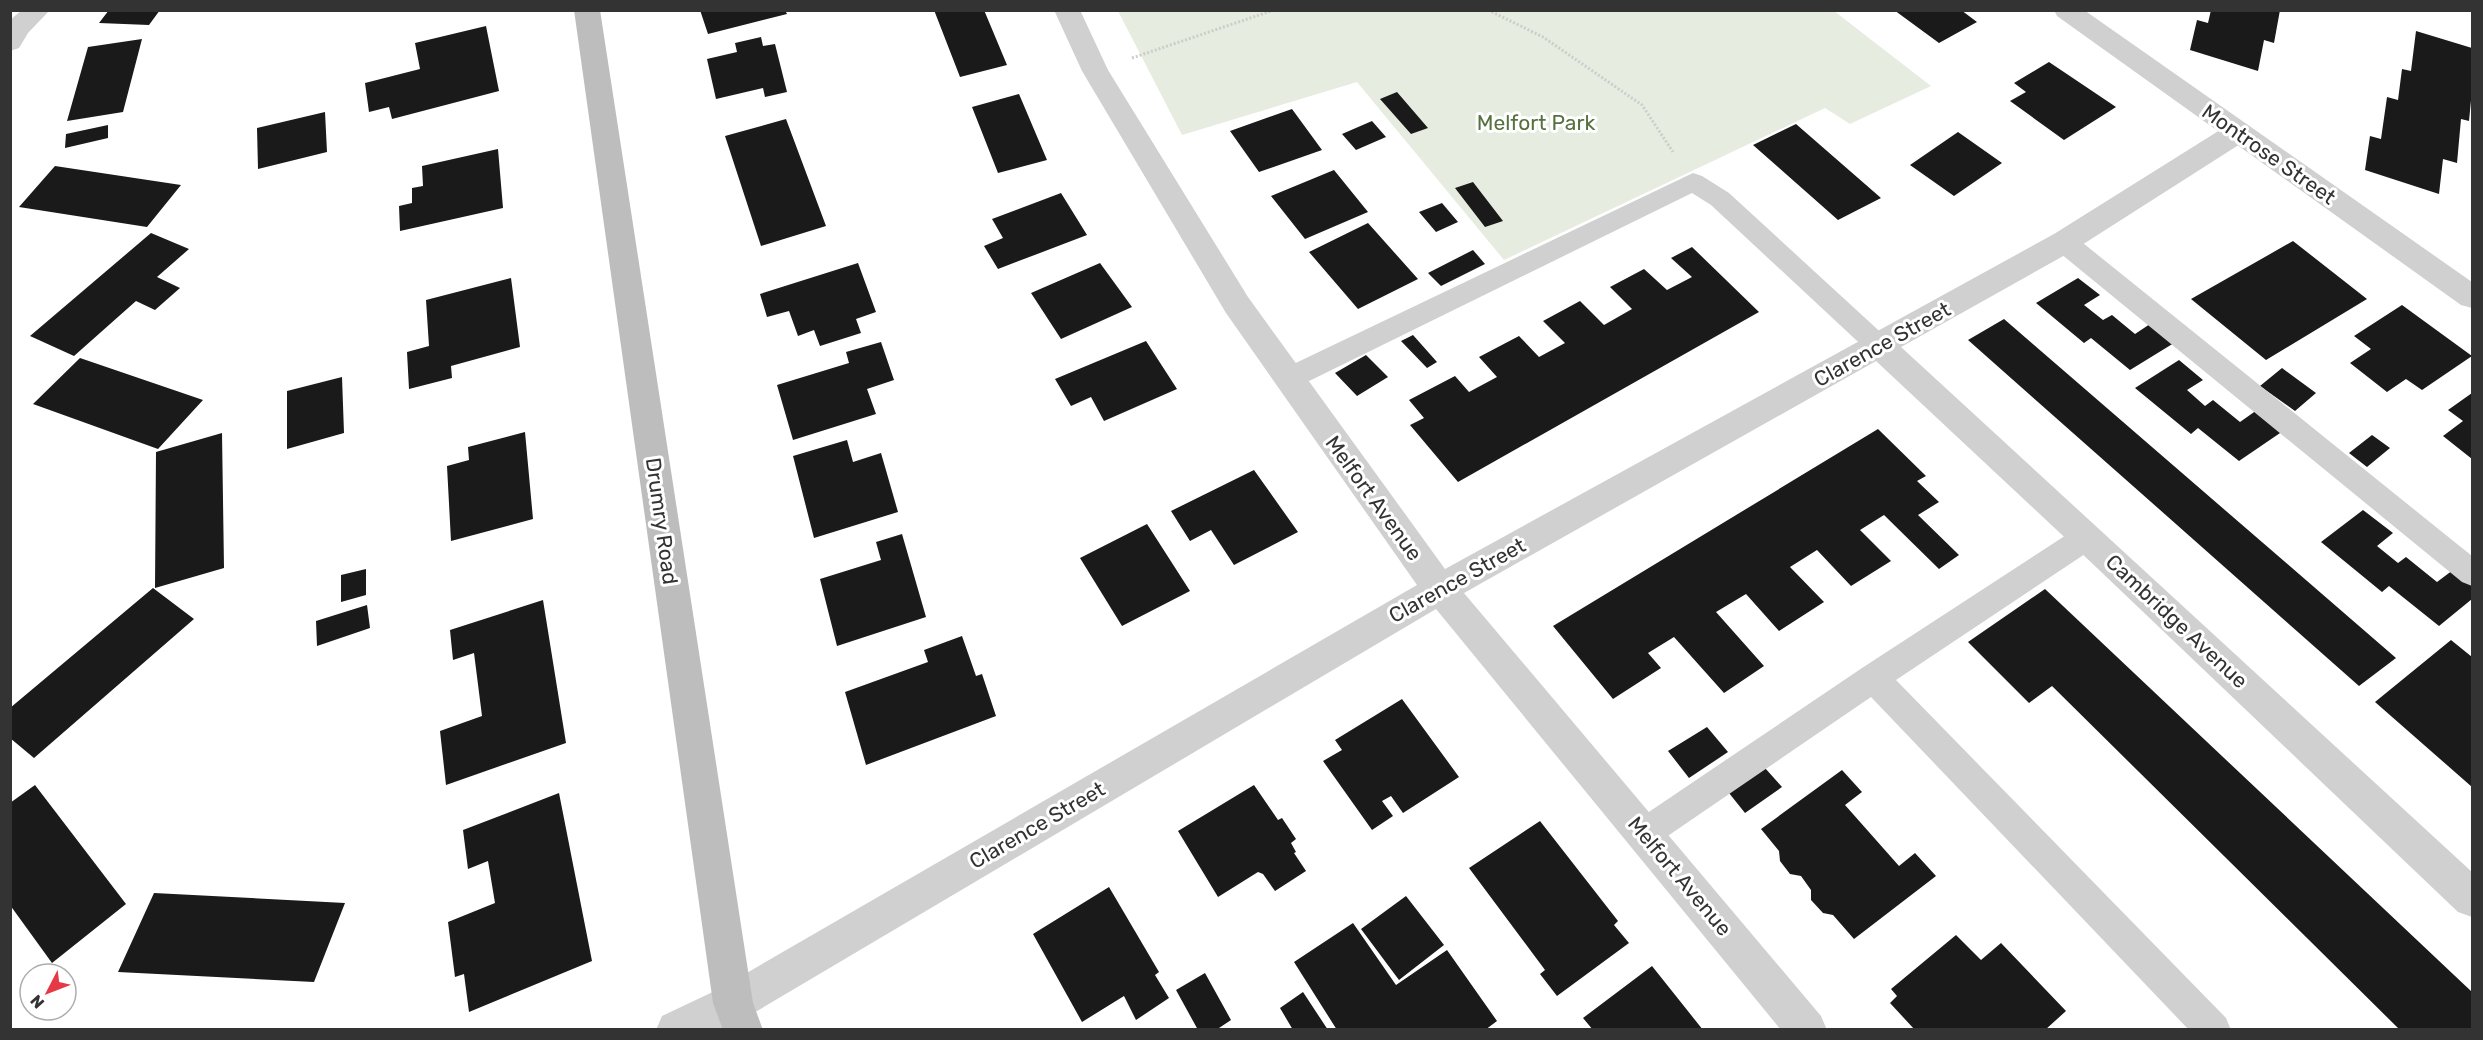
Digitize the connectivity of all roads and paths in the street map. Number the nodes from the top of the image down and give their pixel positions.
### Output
1 (38, 10) edge
2 (587, 10) edge
3 (1067, 10) edge
4 (1274, 10) edge
5 (1488, 10) edge
6 (2066, 10) edge
7 (10, 42) edge
8 (1095, 71) junction
9 (2238, 132) junction
10 (1693, 182) junction
11 (2064, 242) junction
12 (2472, 297) edge
13 (1880, 346) junction
14 (1288, 379) junction
15 (2087, 537) junction
16 (2472, 573) edge
17 (1440, 589) junction
18 (1873, 678) junction
19 (1645, 833) junction
20 (2472, 898) edge
21 (738, 1016) edge
22 (676, 1029) edge
23 (1807, 1029) edge
24 (2214, 1029) edge

1 - 7 street
2 - 21 main road, Drumry Road
3 - 8 street, Melfort Avenue
4 - 8 path
5 - 10 path
6 - 9 street, Montrose Street
8 - 14 street, Melfort Avenue
9 - 11 street, Clarence Street
9 - 12 street, Montrose Street
10 - 13 lane
10 - 14 lane
11 - 13 street, Clarence Street
11 - 16 lane
13 - 15 street, Cambridge Avenue
13 - 17 street, Clarence Street
14 - 17 street, Melfort Avenue
15 - 18 lane
15 - 20 street, Cambridge Avenue
17 - 19 street, Melfort Avenue
17 - 21 street, Clarence Street
18 - 19 lane
18 - 24 lane
19 - 23 street, Melfort Avenue
21 - 22 street, Clarence Street

